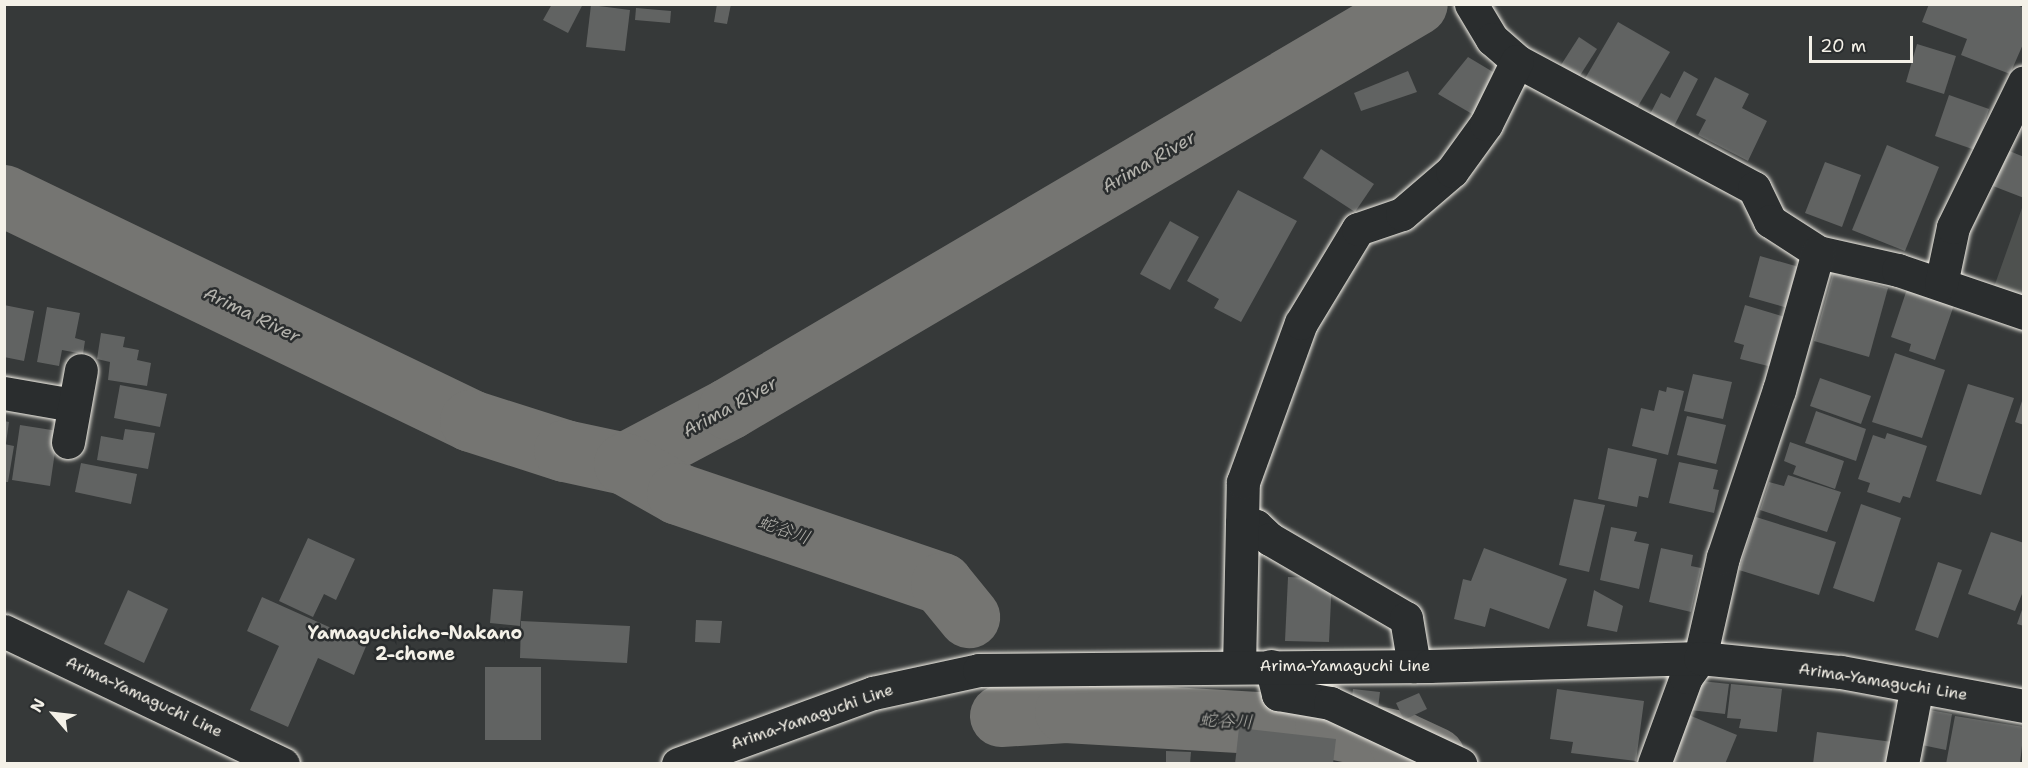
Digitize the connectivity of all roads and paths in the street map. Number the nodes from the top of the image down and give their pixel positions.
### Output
1 (1471, 4) edge
2 (1517, 61) junction
3 (2024, 82) edge
4 (1818, 252) junction
5 (1941, 284) junction
6 (2024, 313) edge
7 (81, 370) dead end
8 (4, 393) edge
9 (73, 405) junction
10 (68, 442) dead end
11 (1242, 523) junction
12 (4, 631) edge
13 (1700, 658) junction
14 (1271, 666) junction
15 (1414, 666) junction
16 (1239, 667) junction
17 (1917, 686) junction
18 (2024, 706) edge
19 (283, 764) edge
20 (678, 764) edge
21 (1460, 764) edge
22 (1654, 764) edge
23 (1902, 764) edge

1 - 2 street
2 - 4 street
2 - 11 street
3 - 5 street
4 - 5 street
4 - 13 street
5 - 6 street
7 - 9 street
8 - 9 street
9 - 10 street
11 - 15 street
11 - 16 street
12 - 19 street, Arima-Yamaguchi Line
13 - 15 street, Arima-Yamaguchi Line
13 - 17 street, Arima-Yamaguchi Line
13 - 22 street
14 - 15 street, Arima-Yamaguchi Line
14 - 16 street, Arima-Yamaguchi Line
14 - 21 street
16 - 20 street, Arima-Yamaguchi Line
17 - 18 street, Arima-Yamaguchi Line
17 - 23 street

